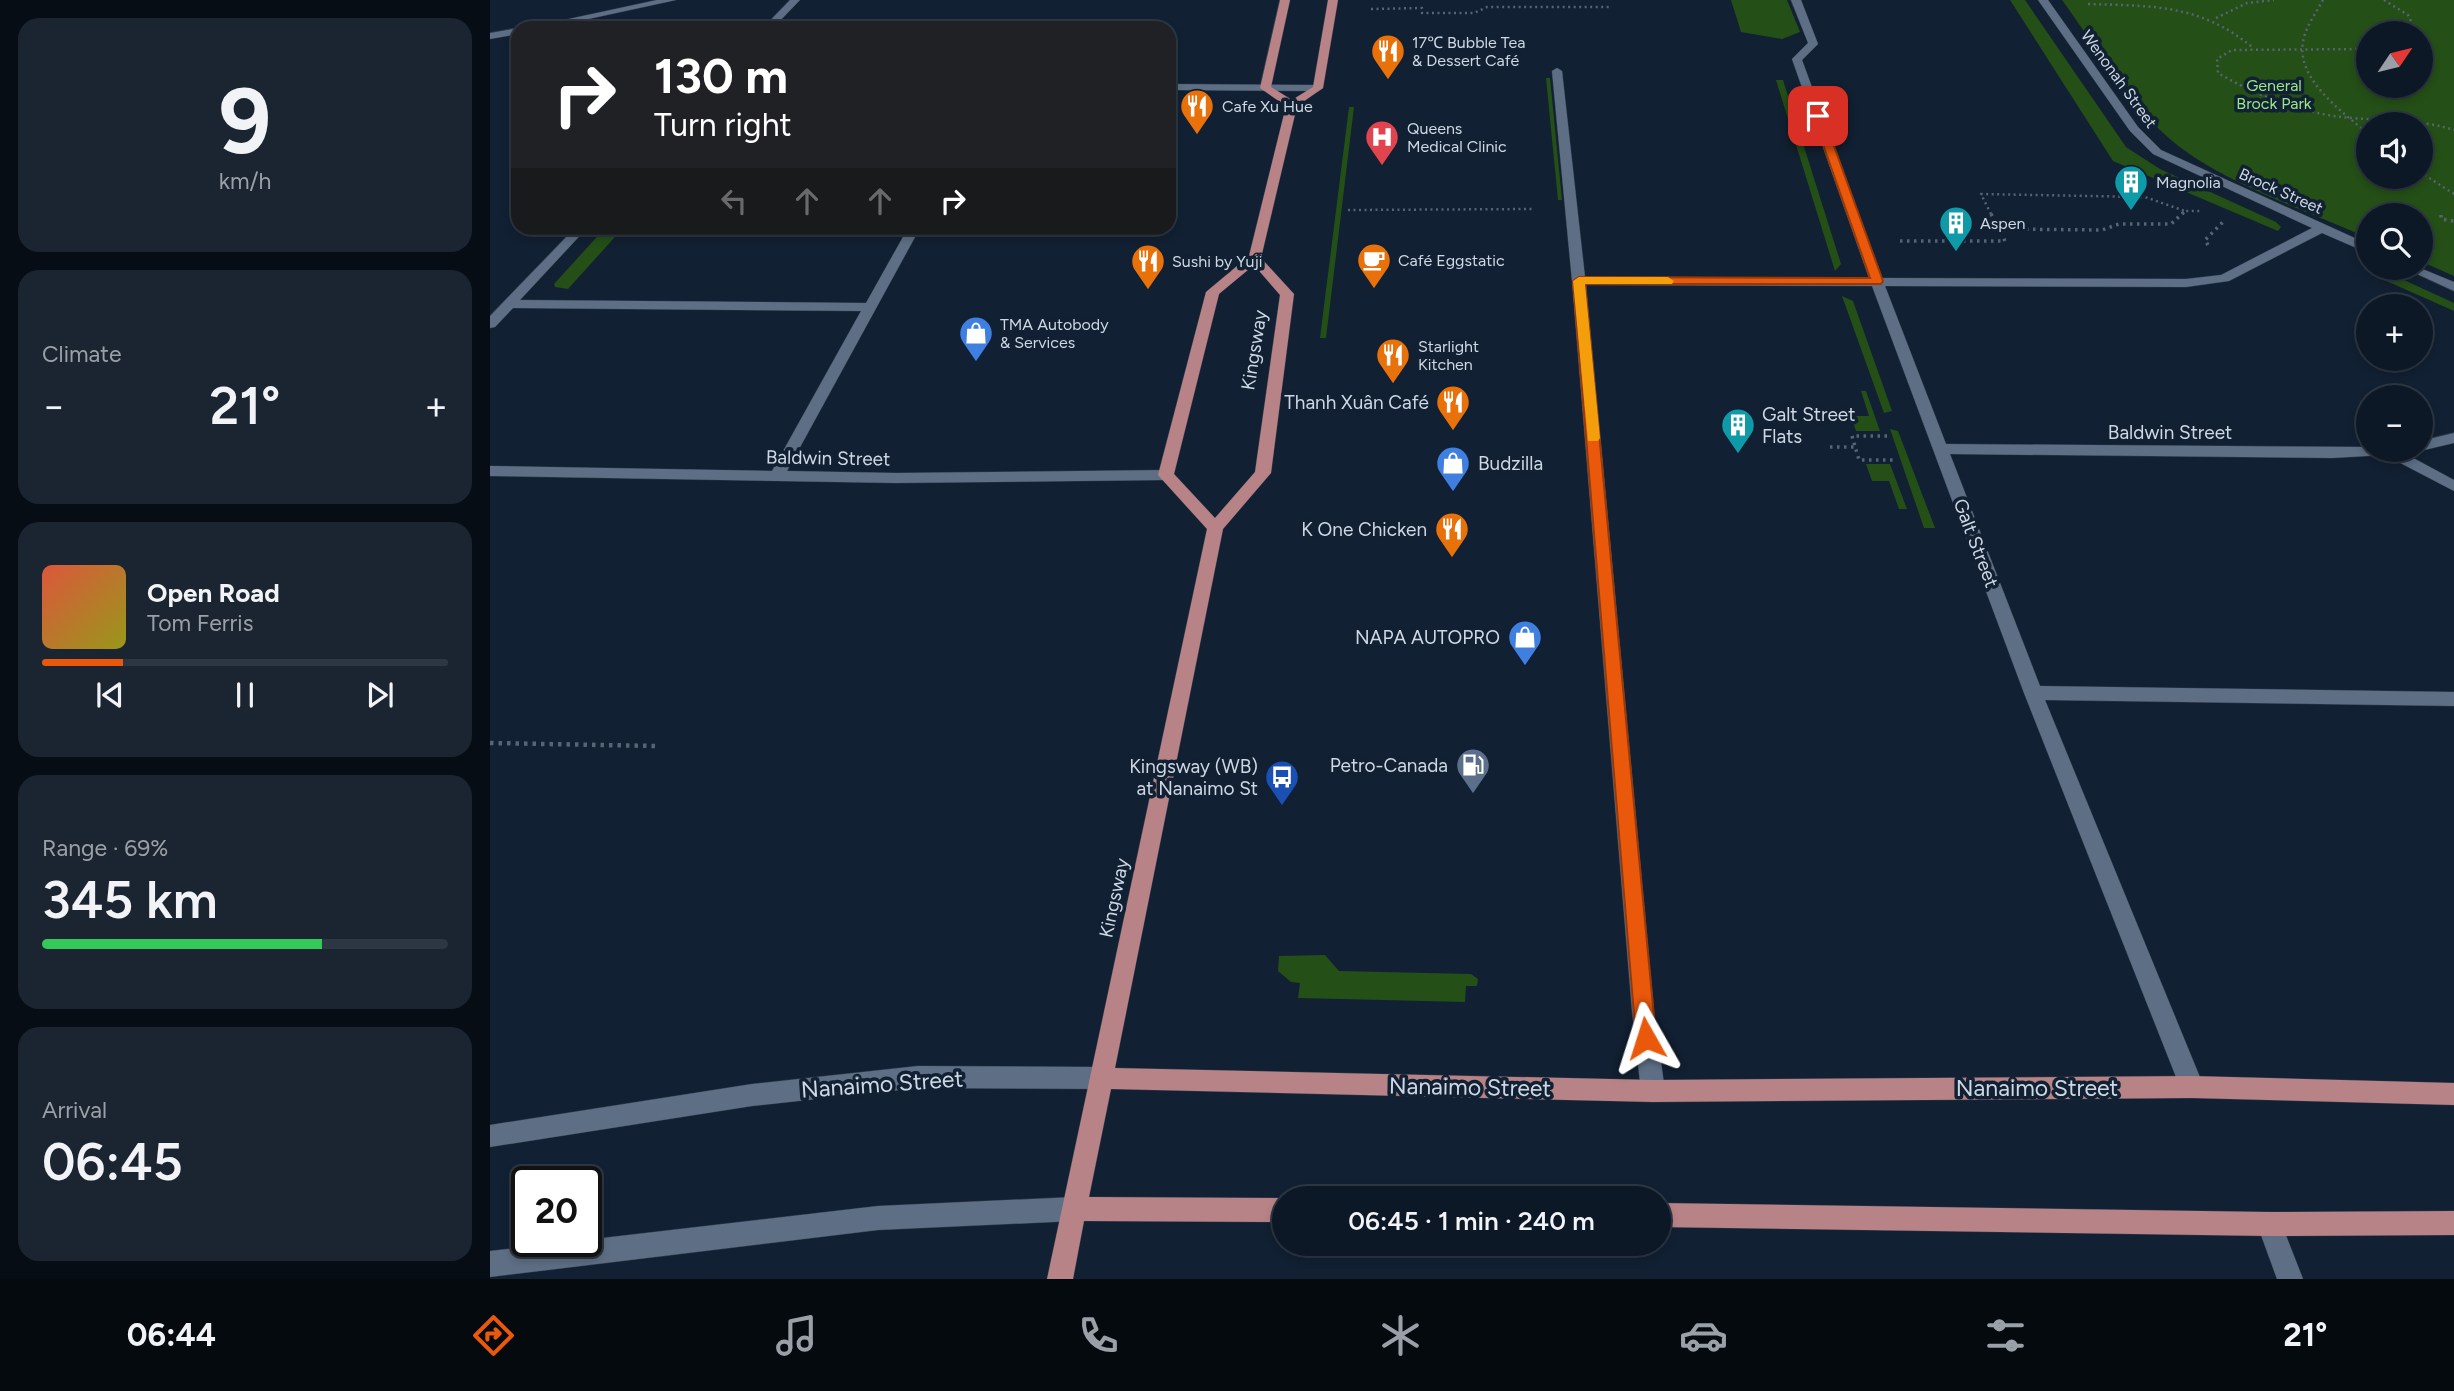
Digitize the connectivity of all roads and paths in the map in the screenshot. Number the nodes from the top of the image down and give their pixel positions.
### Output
1 (671, 0) edge
2 (795, 0) edge
3 (1285, 0) edge
4 (1333, 0) edge
5 (1796, 0) edge
6 (2274, 0) edge
7 (2323, 0) edge
8 (2384, 0) edge
9 (2044, 2) edge
10 (1612, 7) dead end
11 (1371, 9) dead end
12 (2216, 18) junction
13 (570, 21) edge
14 (775, 21) edge
15 (2411, 21) edge
16 (511, 32) edge
17 (490, 36) edge
18 (2252, 48) junction
19 (2356, 49) edge
20 (2305, 50) junction
21 (1557, 71) dead end
22 (1176, 87) edge
23 (1265, 88) junction
24 (1318, 88) junction
25 (1292, 104) junction
26 (2348, 117) junction
27 (2356, 124) edge
28 (2454, 130) edge
29 (2146, 142) joint
30 (2433, 180) edge
31 (2454, 194) edge
32 (1546, 209) dead end
33 (1349, 210) dead end
34 (2185, 211) junction
35 (2207, 212) dead end
36 (2441, 215) dead end
37 (2454, 221) edge
38 (1998, 229) junction
39 (2322, 229) junction
40 (574, 235) edge
41 (910, 235) edge
42 (1862, 241) junction
43 (2356, 244) edge
44 (1255, 258) junction
45 (2433, 278) edge
46 (1579, 281) junction
47 (1877, 281) junction
48 (2454, 287) edge
49 (509, 304) junction
50 (868, 307) junction
51 (490, 324) edge
52 (1888, 436) dead end
53 (2454, 438) edge
54 (2433, 443) edge
55 (1830, 447) dead end
56 (1856, 447) junction
57 (1941, 449) junction
58 (2356, 450) edge
59 (1896, 460) dead end
60 (2413, 462) edge
61 (490, 471) edge
62 (1166, 475) junction
63 (776, 477) junction
64 (2454, 486) edge
65 (1215, 528) junction
66 (2033, 694) junction
67 (2454, 699) edge
68 (490, 743) edge
69 (657, 746) dead end
70 (1101, 1078) junction
71 (2192, 1087) junction
72 (1653, 1091) junction
73 (2454, 1094) edge
74 (490, 1136) edge
75 (1075, 1209) junction
76 (1272, 1210) edge
77 (1671, 1215) edge
78 (2454, 1223) edge
79 (2269, 1224) junction
80 (490, 1264) edge
81 (1060, 1279) edge
82 (2290, 1279) edge

1 - 13 street
2 - 14 street
3 - 23 main road
4 - 24 main road
5 - 42 street, Galt Street
6 - 12 path
7 - 20 path
8 - 15 path
9 - 12 path
9 - 29 street, Wenonah Street
10 - 11 path
12 - 18 path
16 - 17 street
18 - 20 path
18 - 26 path
19 - 20 path
20 - 26 path
21 - 46 street
22 - 23 street
23 - 24 street
23 - 25 main road
24 - 25 main road
25 - 44 main road
26 - 27 path
26 - 28 path
29 - 39 street, Brock Street
30 - 31 path
32 - 33 path
34 - 35 path
34 - 38 path
34 - 38 path
36 - 37 path
38 - 42 path
39 - 43 street, Brock Street
39 - 47 street
40 - 49 street
41 - 50 street
42 - 47 street, Galt Street
44 - 62 main road
44 - 65 main road, Kingsway
45 - 48 street
46 - 47 street
46 - 72 street
47 - 57 street, Galt Street
49 - 50 street
49 - 51 street
50 - 63 street
52 - 56 path
53 - 54 street
55 - 56 path
56 - 59 path
57 - 58 street, Baldwin Street
57 - 66 street, Galt Street
60 - 64 street
61 - 63 street, Baldwin Street
62 - 63 street, Baldwin Street
62 - 65 main road
65 - 70 main road, Kingsway
66 - 67 street
66 - 71 street, Galt Street
68 - 69 path
70 - 72 main road, Nanaimo Street
70 - 74 street, Nanaimo Street
70 - 75 main road, Kingsway
71 - 72 main road, Nanaimo Street
71 - 73 main road, Nanaimo Street
75 - 76 main road
75 - 80 street
75 - 81 main road, Kingsway
77 - 79 main road
78 - 79 main road
79 - 82 street

